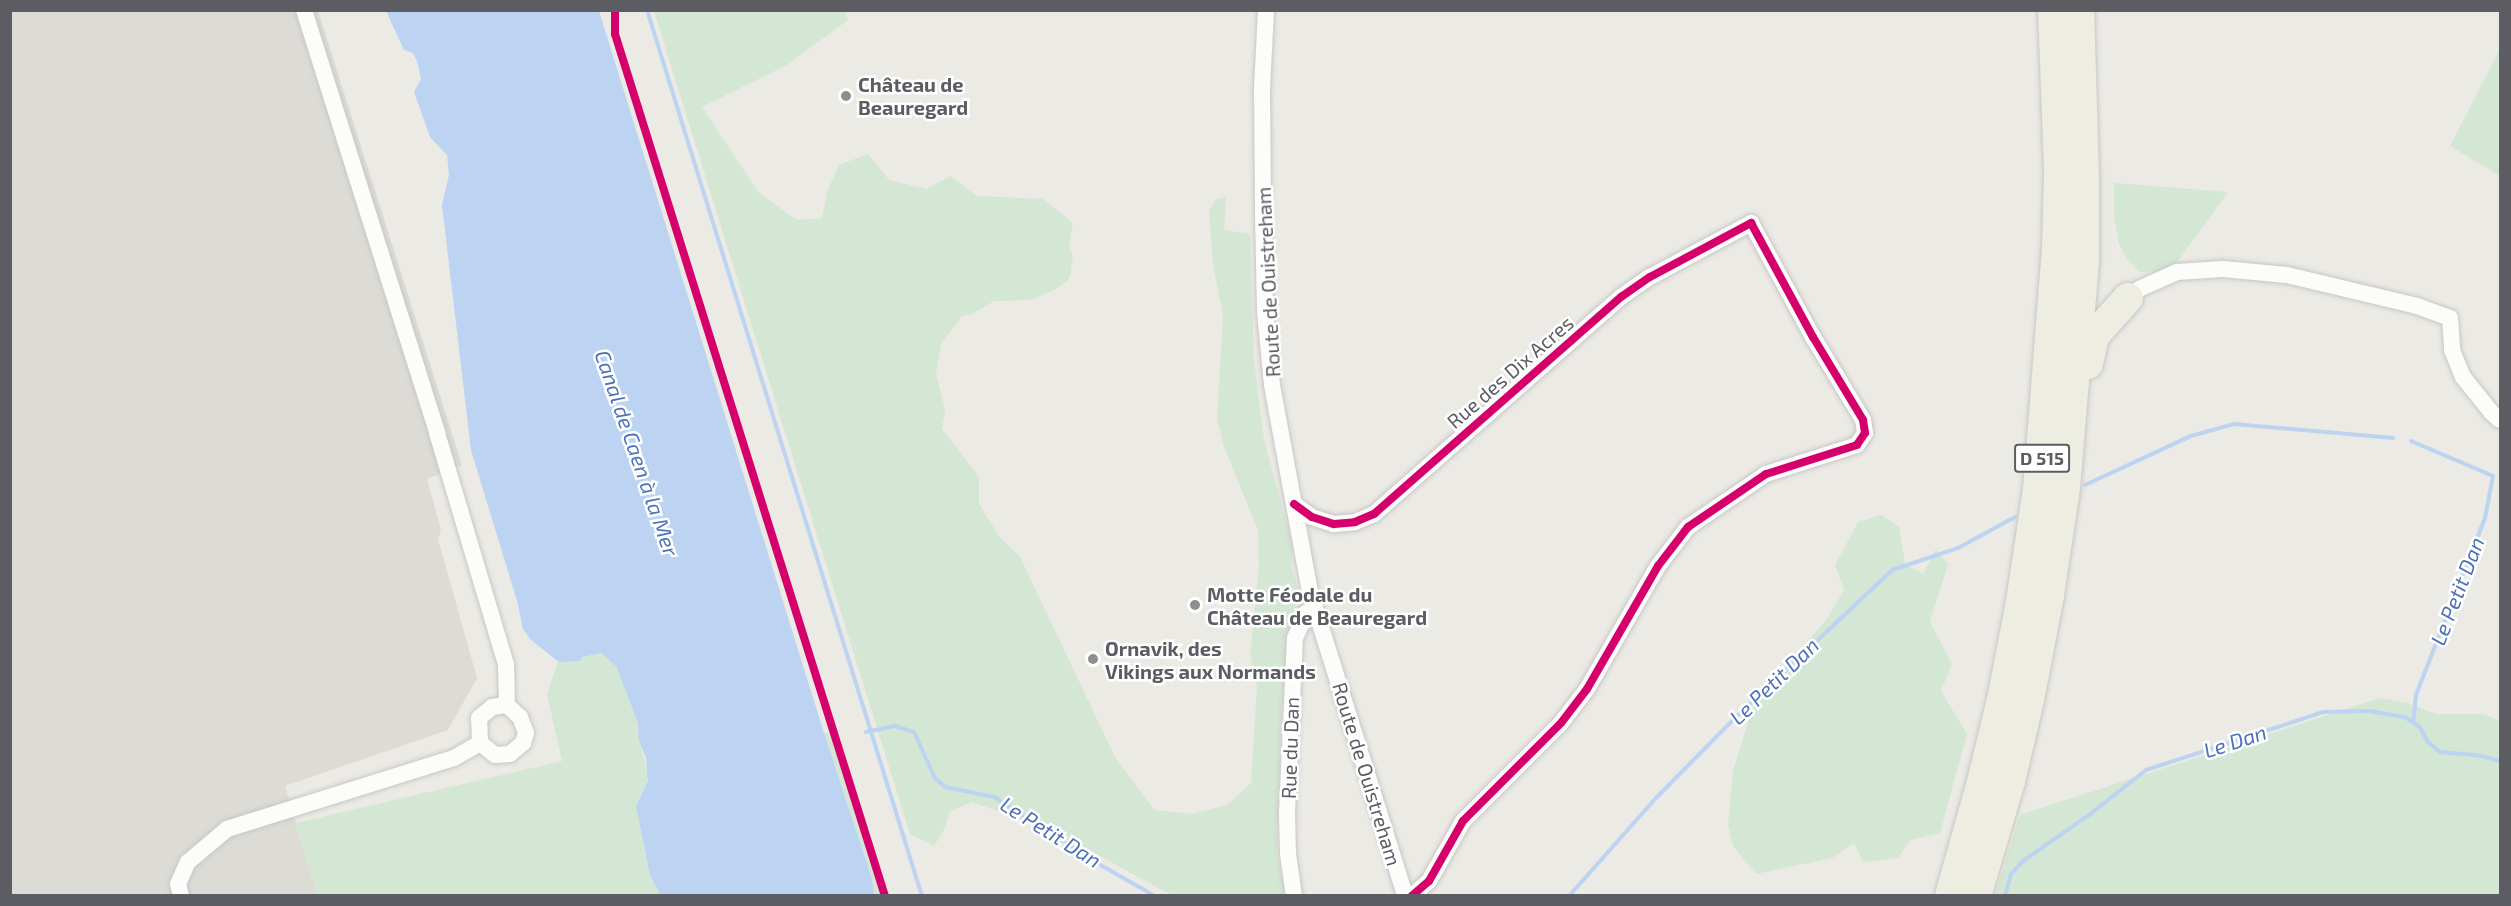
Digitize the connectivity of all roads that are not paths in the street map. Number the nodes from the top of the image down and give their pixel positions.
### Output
1 (304, 10) edge
2 (1266, 10) edge
3 (2053, 10) edge
4 (2079, 10) edge
5 (2084, 261) junction
6 (2128, 298) junction
7 (2076, 381) junction
8 (2500, 420) edge
9 (1294, 504) junction
10 (1315, 609) junction
11 (507, 705) junction
12 (480, 743) junction
13 (181, 896) edge
14 (1294, 896) edge
15 (1405, 896) edge
16 (1412, 896) edge
17 (1950, 896) edge
18 (1976, 896) edge

1 - 11 street
2 - 9 street, Route de Ouistreham
3 - 17 highway, D 515
4 - 5 highway, D 515
5 - 6 highway
5 - 7 highway, D 515
6 - 7 highway
6 - 8 street
7 - 18 highway, D 515
9 - 10 street, Route de Ouistreham
9 - 16 street, Rue des Dix Acres
10 - 14 street, Rue du Dan
10 - 15 street, Route de Ouistreham
11 - 12 street
11 - 12 street
12 - 13 street

